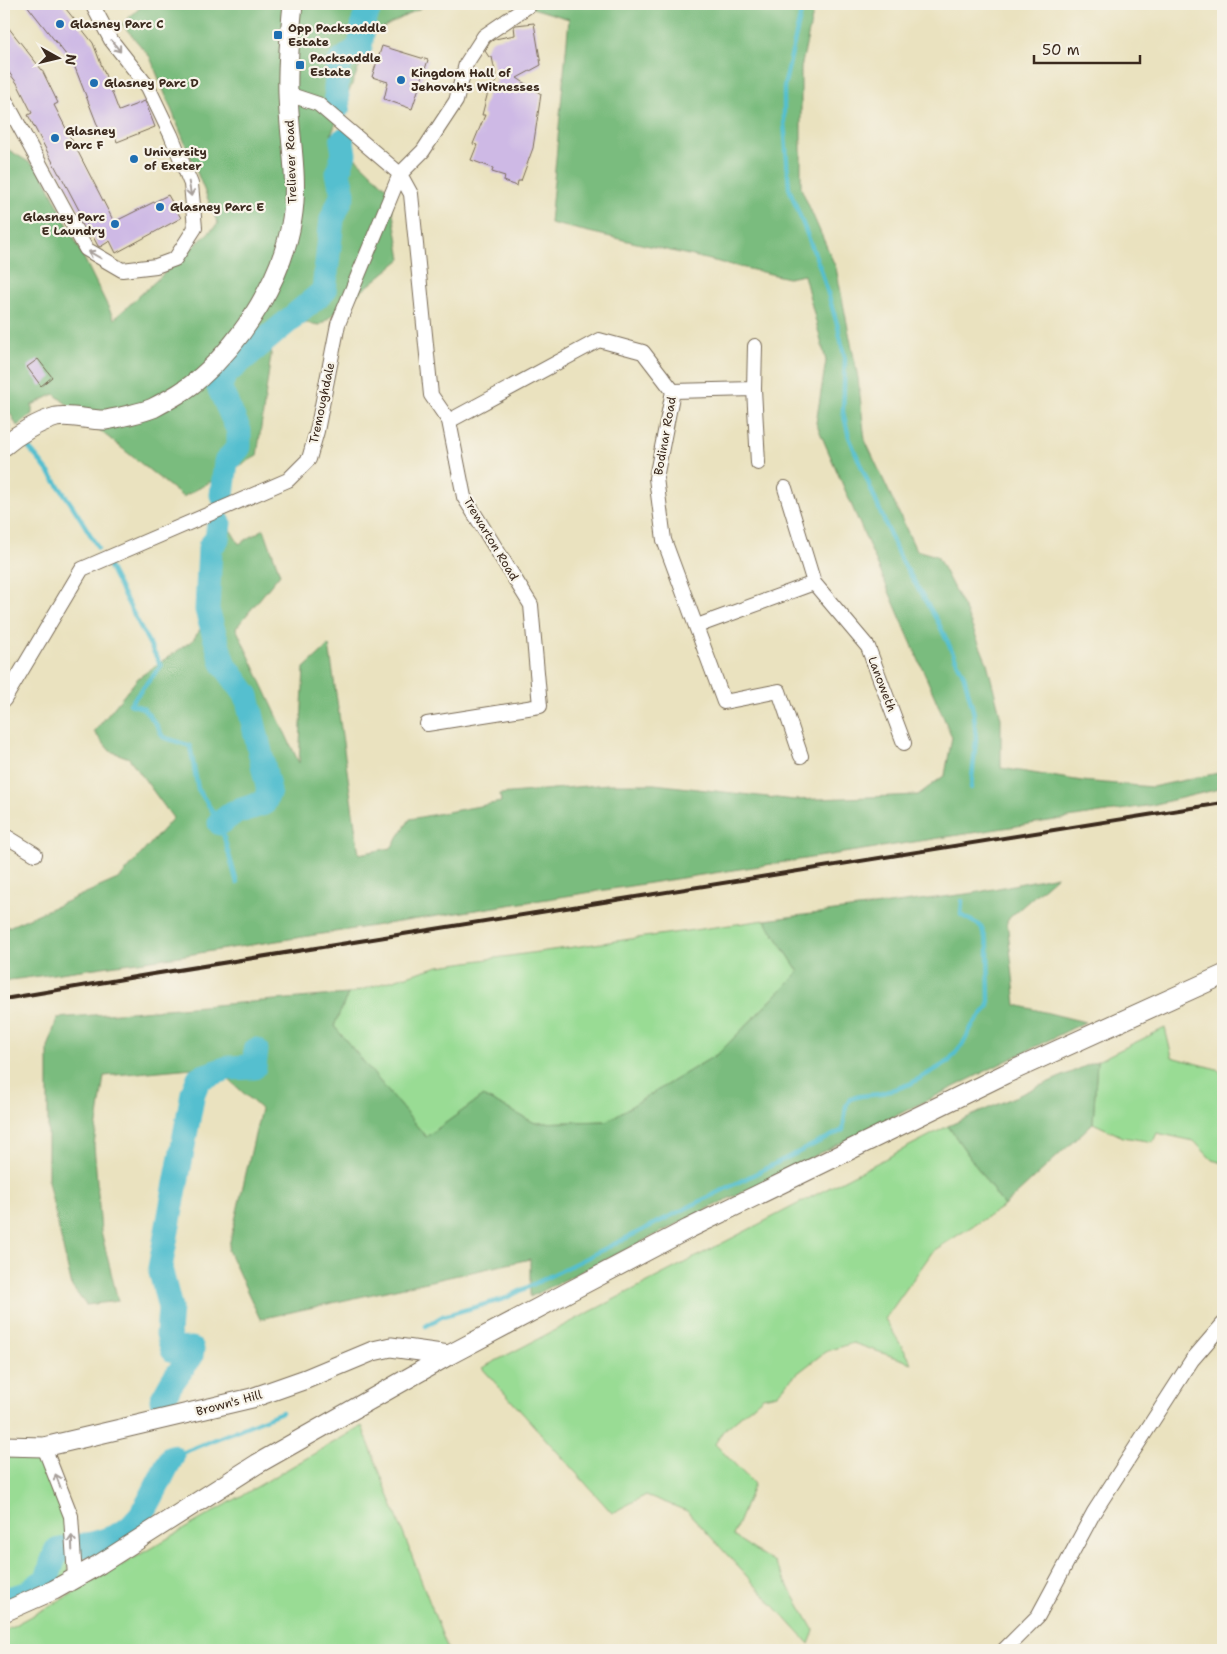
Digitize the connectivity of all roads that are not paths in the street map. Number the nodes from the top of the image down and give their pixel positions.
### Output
1 (92, 4) edge
2 (293, 4) edge
3 (531, 4) edge
4 (288, 94) junction
5 (4, 98) edge
6 (400, 174) junction
7 (755, 346) dead end
8 (754, 389) junction
9 (673, 391) junction
10 (449, 421) junction
11 (4, 446) edge
12 (758, 463) dead end
13 (785, 488) dead end
14 (814, 583) junction
15 (697, 626) junction
16 (4, 700) edge
17 (428, 724) dead end
18 (904, 743) dead end
19 (801, 756) dead end
20 (4, 835) edge
21 (35, 854) dead end
22 (1223, 975) edge
23 (1223, 1324) edge
24 (449, 1355) junction
25 (4, 1446) edge
26 (44, 1447) junction
27 (74, 1573) junction
28 (4, 1612) edge
29 (1004, 1650) edge

1 -> 5 street
2 - 4 main road, Treliever Road
3 - 6 street, Tremoughdale
4 - 6 street
4 - 11 main road, Treliever Road
6 - 10 street, Trewarton Road
6 - 16 street, Tremoughdale
7 - 8 street
8 - 9 street
8 - 12 street
9 - 10 street, Bodinar Road
9 - 15 street, Bodinar Road
10 - 17 street, Trewarton Road
13 - 14 street, Lanoweth
14 - 15 street
14 - 18 street, Lanoweth
15 - 19 street, Bodinar Road
20 - 21 street
22 - 24 main road
23 - 29 street
24 - 26 main road, Brown's Hill
24 - 27 main road
25 - 26 main road, Brown's Hill
27 -> 26 street
27 - 28 main road

